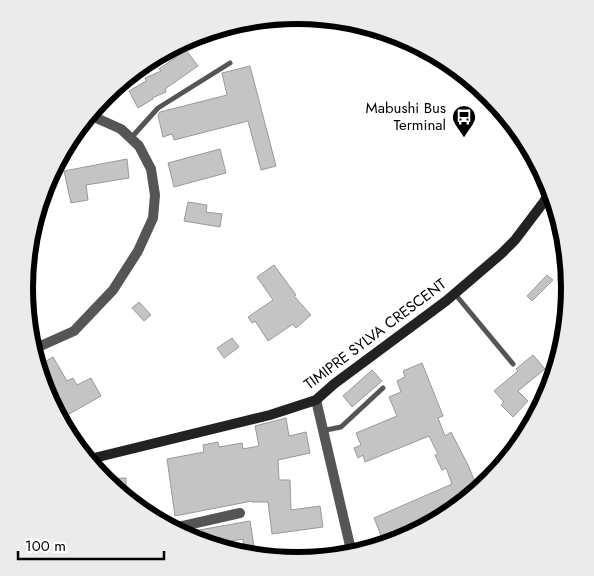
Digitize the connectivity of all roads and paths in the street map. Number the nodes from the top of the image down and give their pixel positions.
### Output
1 (230, 63) dead end
2 (94, 118) edge
3 (131, 138) junction
4 (545, 199) edge
5 (543, 203) junction
6 (548, 207) edge
7 (455, 294) junction
8 (40, 346) edge
9 (513, 364) dead end
10 (383, 388) dead end
11 (316, 400) junction
12 (322, 424) junction
13 (95, 459) edge
14 (240, 513) dead end
15 (182, 526) edge
16 (350, 547) edge

1 - 3 lane
2 - 3 street
3 - 8 street
4 - 5 street, TIMIPRE SYLVA CRESCENT
5 - 6 lane
5 - 7 street, TIMIPRE SYLVA CRESCENT
7 - 9 lane
7 - 11 street, TIMIPRE SYLVA CRESCENT
10 - 12 lane
11 - 12 street
11 - 13 street, TIMIPRE SYLVA CRESCENT
12 - 16 street
14 - 15 street

